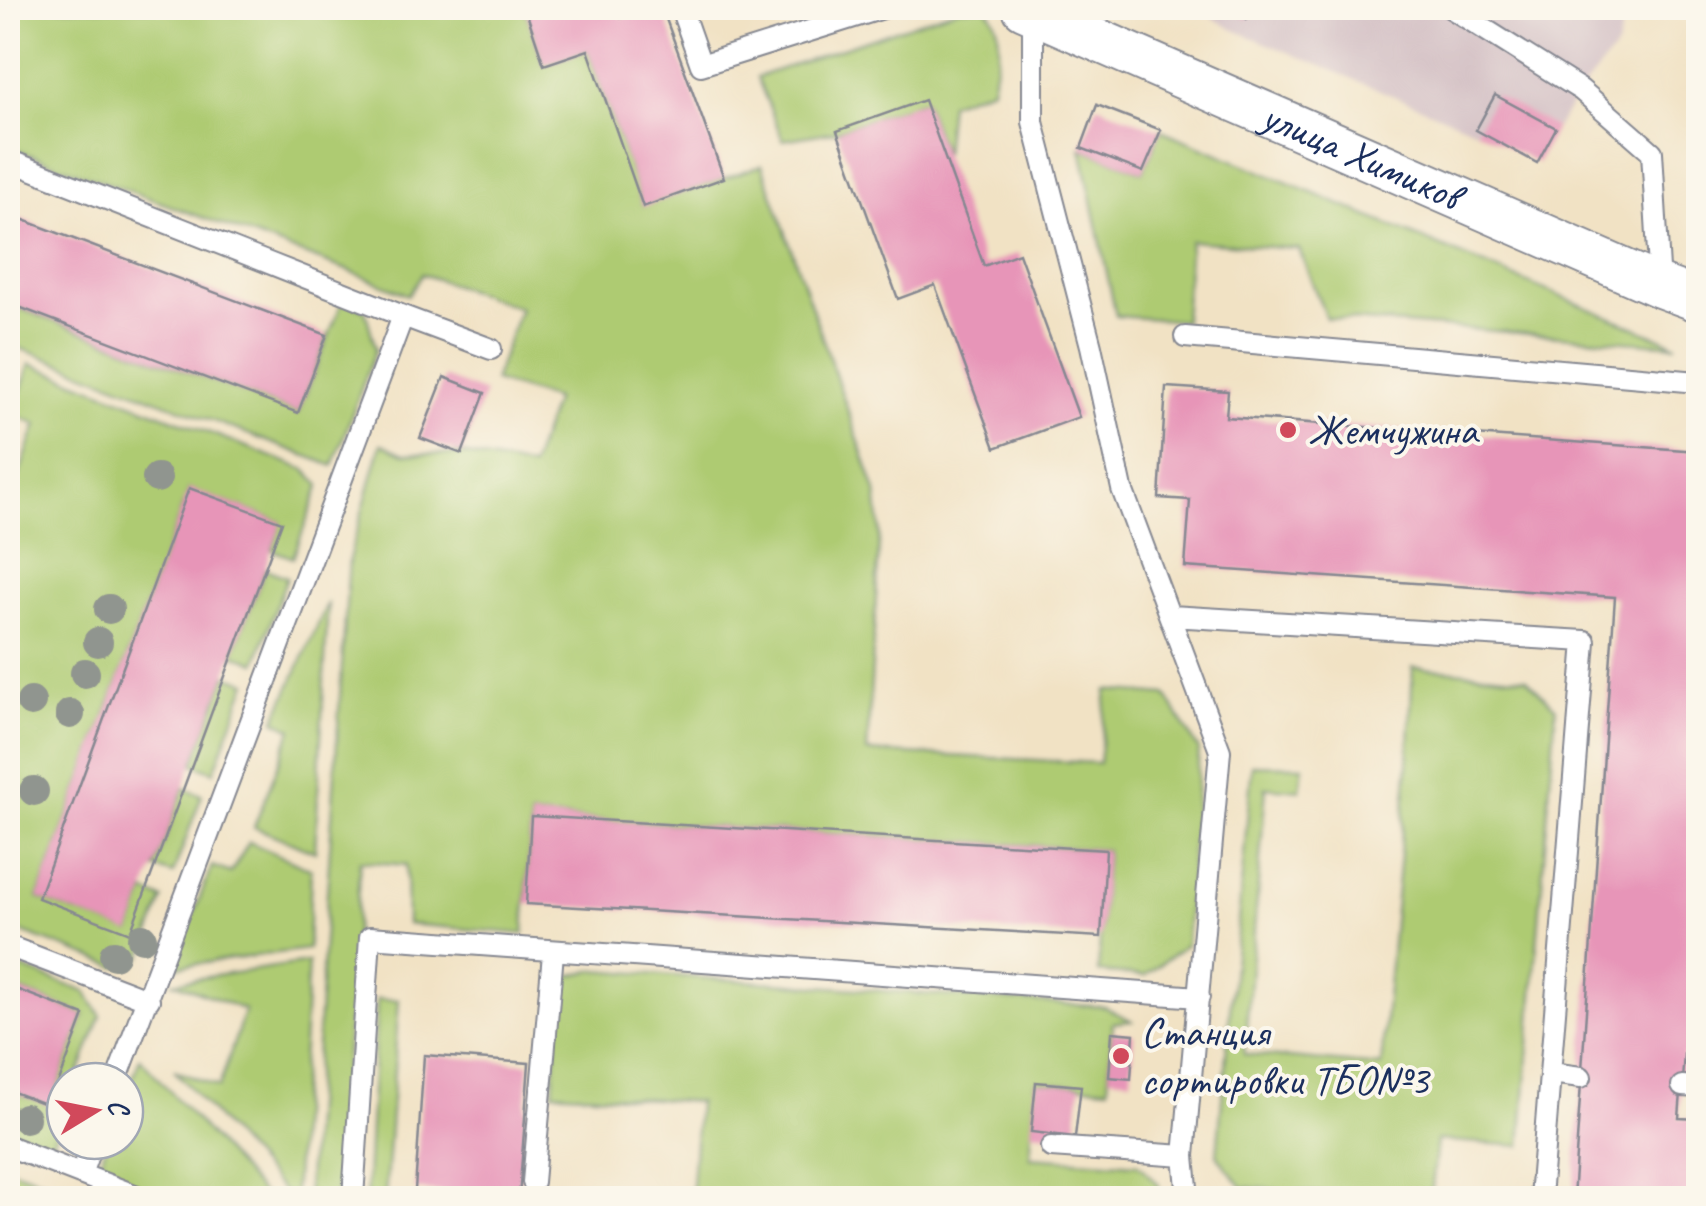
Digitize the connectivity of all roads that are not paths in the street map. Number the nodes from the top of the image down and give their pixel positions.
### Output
1 (681, 8) edge
2 (884, 8) edge
3 (1451, 8) edge
4 (1028, 10) edge
5 (8, 160) edge
6 (1679, 293) edge
7 (404, 316) junction
8 (1185, 337) dead end
9 (492, 349) dead end
10 (1698, 382) edge
11 (1171, 616) junction
12 (8, 946) edge
13 (554, 953) junction
14 (1200, 997) junction
15 (149, 1000) junction
16 (124, 1061) edge
17 (1551, 1073) junction
18 (1581, 1078) dead end
19 (8, 1146) edge
20 (1051, 1146) dead end
21 (1184, 1156) junction
22 (86, 1161) edge
23 (81, 1174) junction
24 (533, 1182) dead end
25 (142, 1198) edge
26 (352, 1198) edge
27 (1188, 1198) edge
28 (1540, 1198) edge

1 - 2 lane
3 - 6 lane
4 - 6 street, улица Химиков
4 - 11 lane
5 - 7 lane
7 - 9 lane
7 - 15 lane
8 - 10 lane
11 - 14 lane
11 - 17 lane
12 - 15 lane
13 - 14 lane
13 - 24 lane
13 - 26 lane
14 - 21 lane
15 - 16 lane
17 - 18 lane
17 - 28 lane
19 - 23 lane
20 - 21 lane
21 - 27 lane
22 - 23 lane
23 - 25 lane

